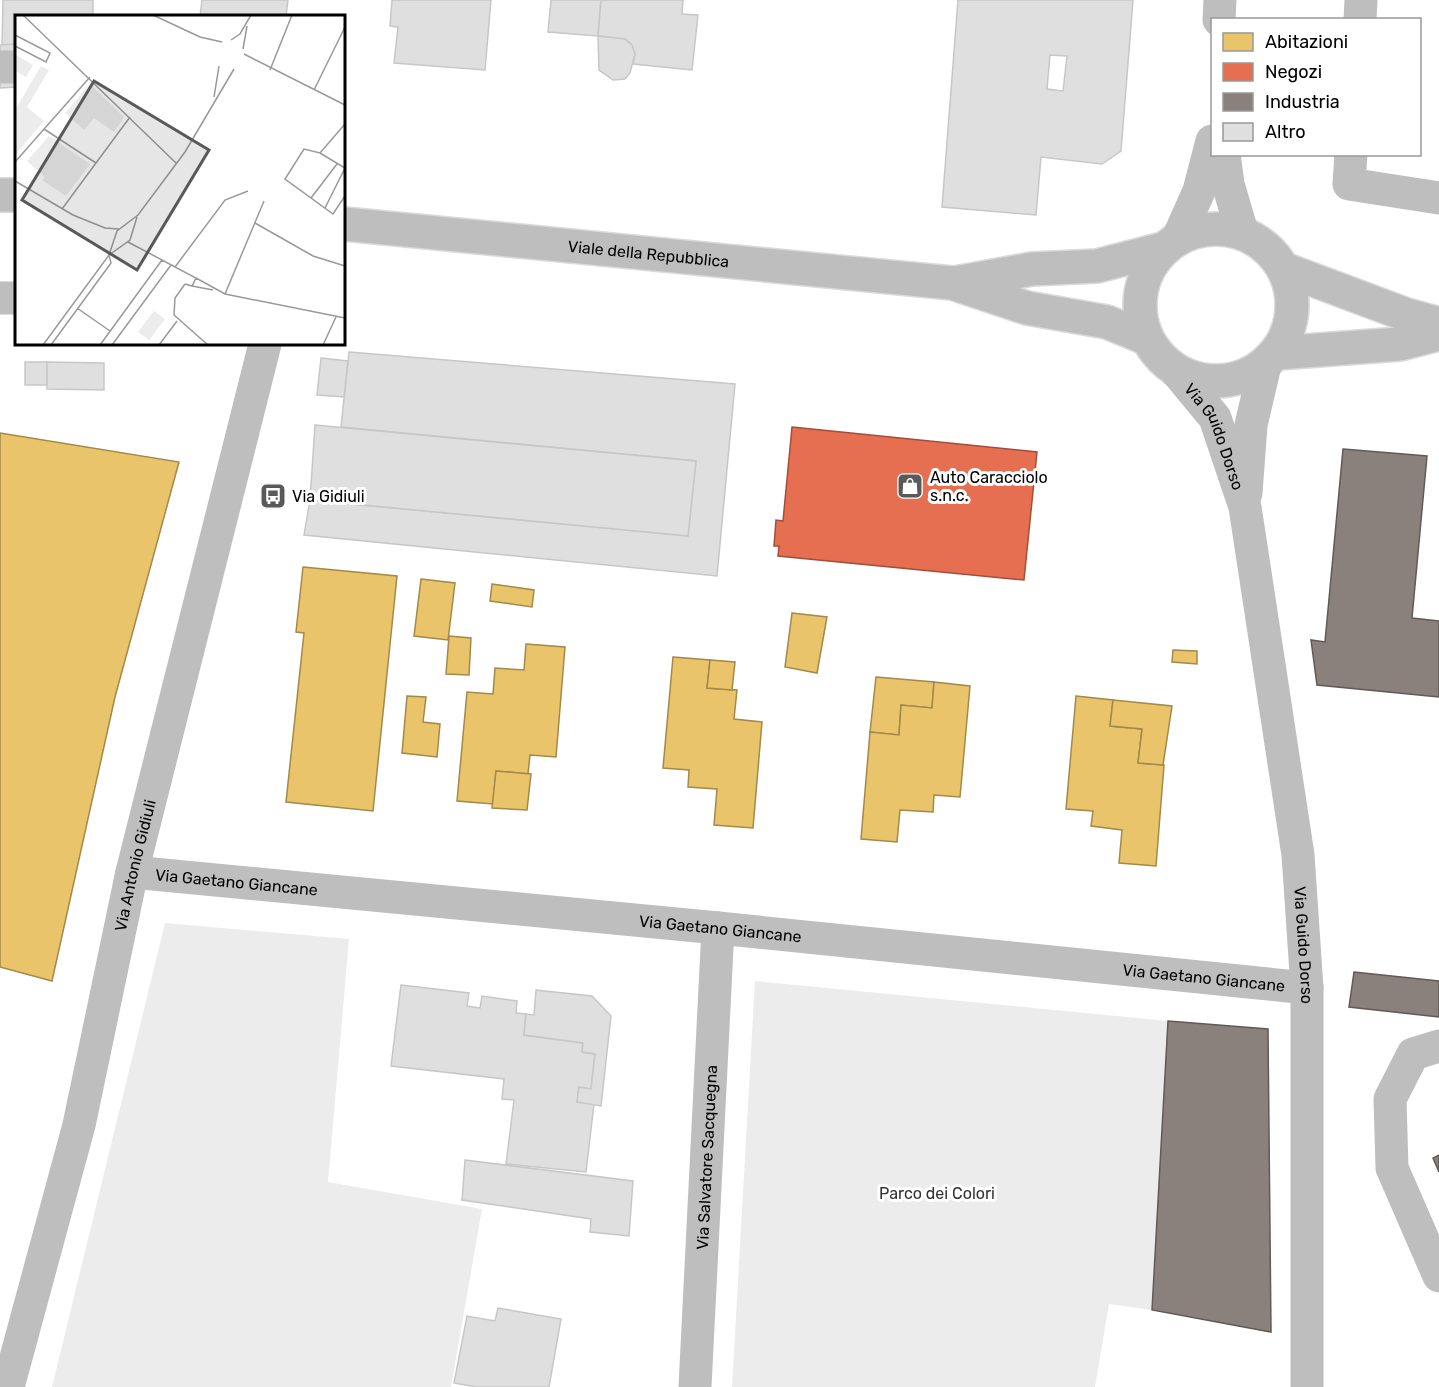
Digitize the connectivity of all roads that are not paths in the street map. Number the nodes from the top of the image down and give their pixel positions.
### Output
1 (1220, 0) edge
2 (1361, 0) edge
3 (1220, 18) edge
4 (1360, 18) edge
5 (1211, 145) edge
6 (1224, 156) edge
7 (1351, 156) edge
8 (1439, 198) edge
9 (345, 224) edge
10 (1242, 232) junction
11 (1171, 243) junction
12 (1284, 269) junction
13 (952, 283) junction
14 (1439, 324) edge
15 (1439, 334) edge
16 (1146, 338) junction
17 (265, 345) edge
18 (1271, 359) junction
19 (1177, 372) junction
20 (1245, 507) junction
21 (132, 872) junction
22 (718, 928) junction
23 (1307, 988) junction
24 (1439, 1046) edge
25 (1439, 1276) edge
26 (8, 1387) edge
27 (694, 1387) edge
28 (1307, 1387) edge

1 - 3 street
2 - 4 street
5 - 11 street
6 - 10 street
7 - 8 street
9 - 13 street, Viale della Repubblica
10 - 11 street, Viale della Repubblica
10 - 12 street, Viale della Repubblica
11 - 13 street, Viale della Repubblica
11 - 16 street, Viale della Repubblica
12 - 14 street
12 - 18 street, Viale della Repubblica
13 - 16 street, Viale della Repubblica
15 - 18 street, Viale della Repubblica
16 - 19 street, Viale della Repubblica
17 - 21 street, Via Antonio Gidiuli
18 - 19 street, Viale della Repubblica
18 - 20 street, Via Guido Dorso
19 - 20 street, Via Guido Dorso
20 - 23 street, Via Guido Dorso
21 - 22 street, Via Gaetano Giancane
21 - 26 street, Via Antonio Gidiuli
22 - 23 street, Via Gaetano Giancane
22 - 27 street, Via Salvatore Sacquegna
23 - 28 street, Via Guido Dorso
24 - 25 street

